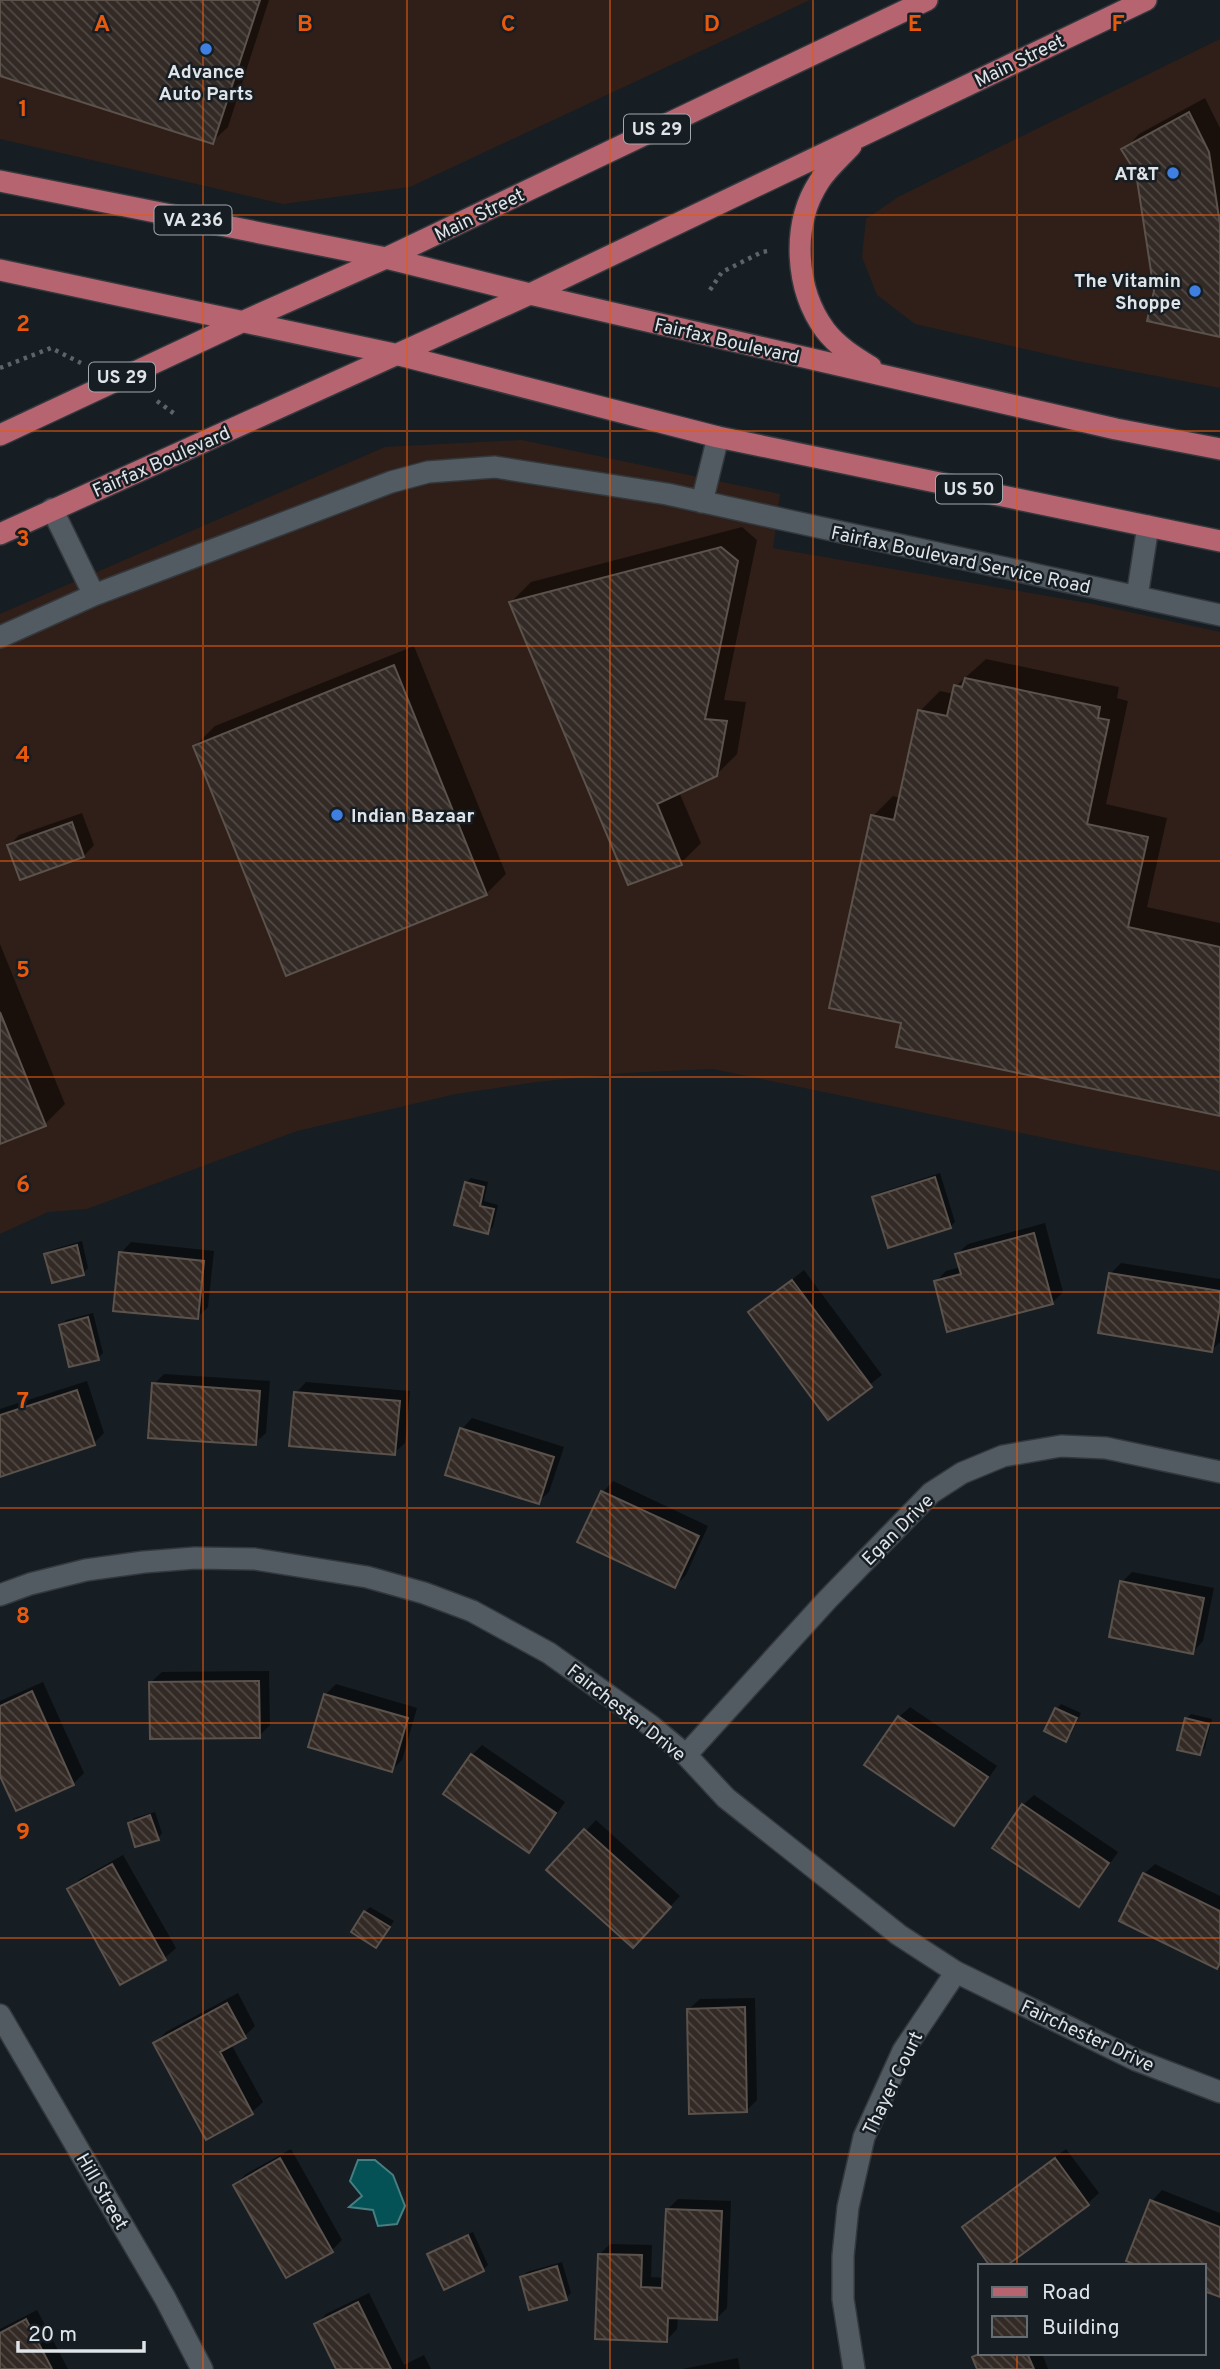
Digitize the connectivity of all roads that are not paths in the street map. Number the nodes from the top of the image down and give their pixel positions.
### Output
1 (927, 0) edge
2 (1141, 1) edge
3 (860, 136) junction
4 (0, 181) edge
5 (386, 258) junction
6 (0, 270) edge
7 (530, 294) junction
8 (244, 321) junction
9 (399, 355) junction
10 (885, 376) junction
11 (0, 435) edge
12 (718, 437) junction
13 (1220, 449) edge
14 (702, 502) junction
15 (52, 509) junction
16 (1148, 526) junction
17 (0, 534) edge
18 (1220, 541) edge
19 (94, 595) junction
20 (1137, 597) junction
21 (1220, 615) edge
22 (0, 636) edge
23 (1220, 1472) edge
24 (0, 1595) edge
25 (685, 1755) junction
26 (956, 1972) junction
27 (0, 2015) edge
28 (1220, 2092) edge
29 (202, 2369) edge
30 (854, 2369) edge

1 - 5 main road, Main Street / US 29
2 - 3 main road, Main Street
3 - 7 main road, Main Street
3 - 10 main road
4 - 5 main road, VA 236
5 - 7 main road, Fairfax Boulevard
5 - 8 main road, US 29
6 - 8 main road
7 - 9 main road, Main Street
7 - 10 main road, Fairfax Boulevard
8 - 9 main road
8 - 11 main road, US 29
9 - 12 main road, US 50
9 - 15 main road, Fairfax Boulevard
10 - 13 main road, Fairfax Boulevard
12 - 14 street
12 - 16 main road, US 50
14 - 19 street, Fairfax Boulevard Service Road
14 - 20 street, Fairfax Boulevard Service Road
15 - 17 main road, Fairfax Boulevard
15 - 19 street
16 - 18 main road, US 50
16 - 20 street
19 - 22 street, Fairfax Boulevard Service Road
20 - 21 street, Fairfax Boulevard Service Road
23 - 25 street, Egan Drive
24 - 25 street, Fairchester Drive
25 - 26 street, Fairchester Drive
26 - 28 street, Fairchester Drive
26 - 30 street, Thayer Court
27 - 29 street, Hill Street

